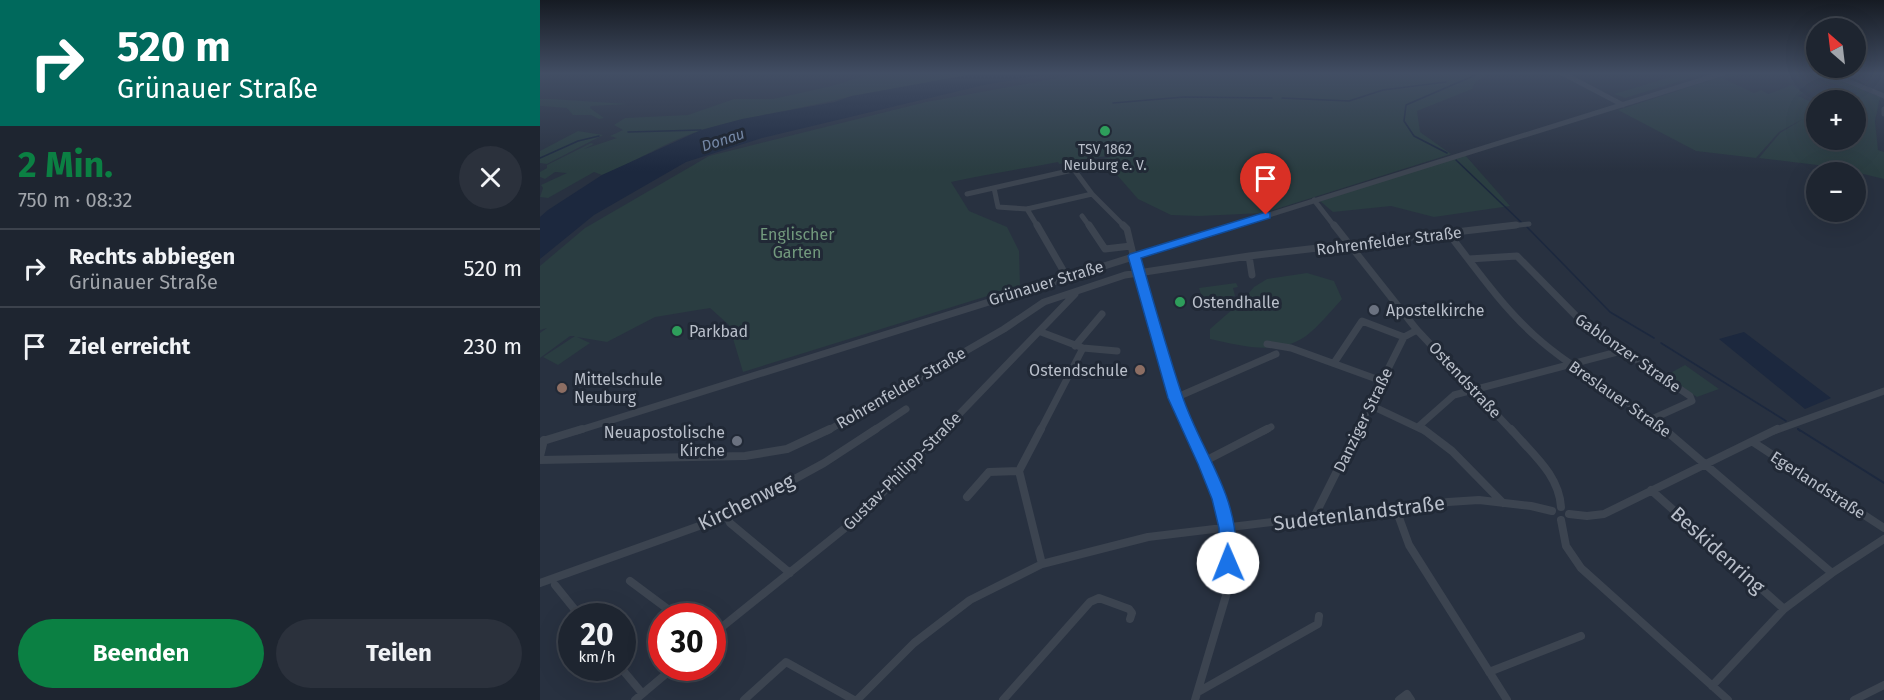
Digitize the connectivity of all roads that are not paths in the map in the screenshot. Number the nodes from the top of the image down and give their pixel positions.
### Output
1 (1621, 106) edge
2 (1884, 109) edge
3 (1884, 114) edge
4 (1099, 164) dead end
5 (1075, 171) junction
6 (994, 188) junction
7 (967, 194) dead end
8 (1092, 194) junction
9 (1314, 200) junction
10 (1027, 210) junction
11 (1082, 216) dead end
12 (1529, 224) dead end
13 (1449, 234) junction
14 (1131, 246) junction
15 (1350, 246) junction
16 (1134, 256) junction
17 (1249, 256) junction
18 (1469, 259) junction
19 (1137, 272) junction
20 (1252, 275) dead end
21 (1067, 277) junction
22 (1077, 292) junction
23 (1102, 315) dead end
24 (1417, 330) junction
25 (1041, 332) junction
26 (1404, 337) junction
27 (1267, 344) dead end
28 (1079, 347) junction
29 (1117, 351) dead end
30 (1621, 351) junction
31 (1276, 354) dead end
32 (1334, 363) junction
33 (1570, 364) junction
34 (1382, 381) junction
35 (1476, 390) junction
36 (1884, 391) edge
37 (1175, 398) junction
38 (1370, 405) junction
39 (906, 409) dead end
40 (1652, 419) junction
41 (1419, 426) junction
42 (1271, 427) dead end
43 (542, 441) edge
44 (1753, 442) junction
45 (540, 458) edge
46 (1205, 461) junction
47 (1705, 465) junction
48 (1019, 471) junction
49 (1651, 490) junction
50 (967, 497) dead end
51 (1503, 503) junction
52 (1561, 507) junction
53 (1552, 511) junction
54 (1397, 512) junction
55 (727, 516) junction
56 (1565, 517) junction
57 (1314, 518) junction
58 (1227, 528) junction
59 (1884, 528) edge
60 (1884, 539) edge
61 (1042, 564) junction
62 (790, 573) junction
63 (1832, 573) junction
64 (630, 581) dead end
65 (540, 582) edge
66 (555, 585) dead end
67 (570, 603) edge
68 (659, 603) edge
69 (1784, 609) junction
70 (1319, 616) dead end
71 (1130, 620) dead end
72 (726, 623) edge
73 (1581, 636) dead end
74 (1489, 672) junction
75 (629, 681) edge
76 (657, 681) edge
77 (1884, 685) edge
78 (1712, 686) junction
79 (638, 696) edge
80 (1196, 696) edge
81 (744, 700) edge
82 (856, 700) edge
83 (1003, 700) edge
84 (1399, 700) edge
85 (1411, 700) edge
86 (1507, 700) edge
87 (1728, 700) edge
88 (1854, 700) edge

1 - 9 street, Grünauer Straße
2 - 3 street
4 - 5 street
5 - 6 street
5 - 8 street
6 - 7 street
6 - 10 street
8 - 10 street
8 - 14 street
9 - 15 street, Ostendstraße
9 - 16 street, Grünauer Straße
10 - 21 street
11 - 14 street
12 - 13 street, Rohrenfelder Straße
13 - 15 street, Rohrenfelder Straße
13 - 18 street, Breslauer Straße
14 - 16 street
15 - 17 street, Rohrenfelder Straße
15 - 24 street, Ostendstraße
16 - 19 street
16 - 21 street, Grünauer Straße
17 - 19 street, Rohrenfelder Straße
17 - 20 street
18 - 30 street, Gablonzer Straße
18 - 33 street, Breslauer Straße
19 - 22 street, Rohrenfelder Straße
19 - 37 street
21 - 43 street, Grünauer Straße
22 - 25 street, Gustav-Philipp-Straße
22 - 45 street, Rohrenfelder Straße
23 - 28 street
24 - 26 street
24 - 35 street, Ostendstraße
25 - 28 street
25 - 62 street, Gustav-Philipp-Straße
26 - 32 street
26 - 34 street, Danziger Straße
27 - 32 street
28 - 29 street
28 - 48 street
30 - 33 street
30 - 40 street, Gablonzer Straße
31 - 37 street
32 - 34 street
33 - 35 street
33 - 40 street, Breslauer Straße
34 - 38 street, Danziger Straße
35 - 41 street
35 - 52 street, Ostendstraße
36 - 44 street
37 - 46 street
38 - 41 street
38 - 57 street, Danziger Straße
39 - 55 street, Kirchenweg
40 - 47 street, Breslauer Straße
41 - 51 street
42 - 46 street
43 - 45 street, Rohrenfelder Straße
44 - 47 street
44 - 59 street, Egerlandstraße
46 - 58 street
47 - 49 street
47 - 63 street, Breslauer Straße
48 - 50 street
48 - 61 street
49 - 56 street
49 - 69 street, Beskidenring
51 - 53 street, Sudetenlandstraße
51 - 54 street, Sudetenlandstraße
52 - 53 street
52 - 56 street
53 - 56 street
54 - 57 street, Sudetenlandstraße
54 - 74 street
55 - 62 street
55 - 65 street, Kirchenweg
56 - 78 street
57 - 58 street, Sudetenlandstraße
58 - 61 street, Sudetenlandstraße
58 - 80 street
60 - 63 street
61 - 82 street, Sudetenlandstraße
62 - 72 street, Gustav-Philipp-Straße
63 - 69 street
64 - 68 street
66 - 67 street
69 - 78 street
70 - 80 street
71 - 83 street
73 - 74 street
74 - 86 street
75 - 79 street
76 - 79 street
77 - 88 street
78 - 87 street
81 - 82 street
84 - 85 street

